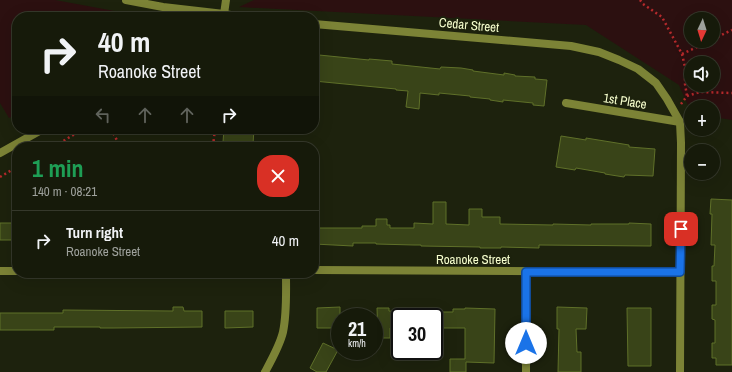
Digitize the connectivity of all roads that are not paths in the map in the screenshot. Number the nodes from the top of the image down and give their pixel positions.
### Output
1 (126, 0) edge
2 (226, 0) edge
3 (201, 12) edge
4 (224, 12) edge
5 (319, 24) edge
6 (566, 103) dead end
7 (680, 122) junction
8 (33, 134) edge
9 (19, 142) edge
10 (12, 146) edge
11 (0, 153) edge
12 (0, 270) edge
13 (12, 270) edge
14 (319, 270) edge
15 (526, 272) junction
16 (680, 272) junction
17 (286, 278) edge
18 (265, 372) edge
19 (526, 372) edge
20 (680, 372) edge

1 - 3 street
2 - 4 street
5 - 7 street, Cedar Street
6 - 7 street, 1st Place
7 - 16 street
8 - 9 street
10 - 11 street
12 - 13 street
14 - 15 street, Roanoke Street
15 - 16 street, Roanoke Street
15 - 19 street
16 - 20 street
17 - 18 street

